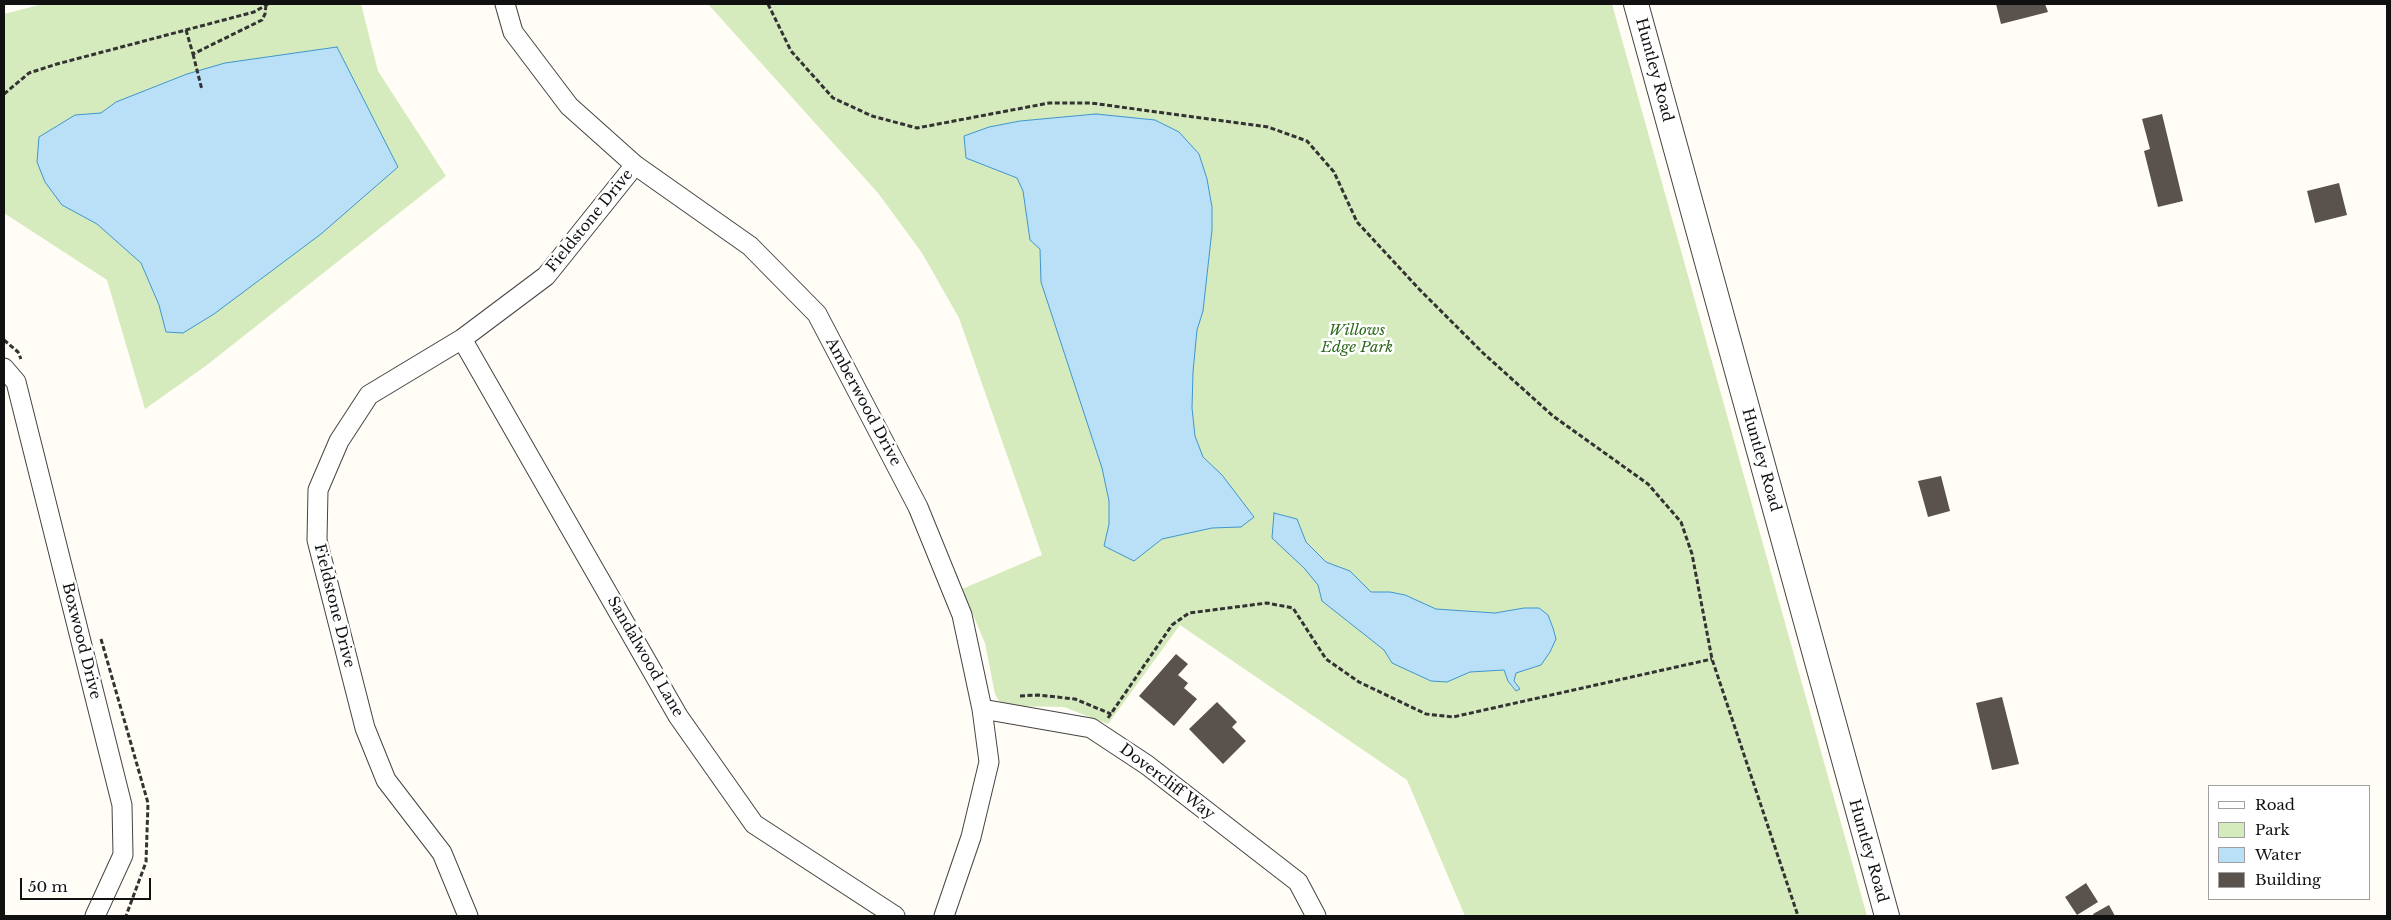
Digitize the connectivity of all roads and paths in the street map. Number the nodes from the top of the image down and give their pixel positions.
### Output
1 (267, 4) edge
2 (505, 4) edge
3 (768, 4) edge
4 (1636, 4) edge
5 (186, 30) junction
6 (193, 54) junction
7 (202, 90) dead end
8 (4, 94) edge
9 (635, 164) junction
10 (462, 339) junction
11 (4, 368) edge
12 (1712, 659) junction
13 (1019, 696) dead end
14 (982, 709) junction
15 (1111, 714) junction
16 (1098, 733) junction
17 (95, 916) edge
18 (468, 916) edge
19 (895, 916) edge
20 (944, 916) edge
21 (1316, 916) edge
22 (1798, 916) edge
23 (1886, 916) edge

1 - 5 path
1 - 6 path
2 - 9 street, Amberwood Drive
3 - 12 path
4 - 23 street, Huntley Road
5 - 6 path
5 - 8 path
6 - 7 path
9 - 10 street, Fieldstone Drive
9 - 14 street, Amberwood Drive
10 - 18 street, Fieldstone Drive
10 - 19 street, Sandalwood Lane
11 - 17 street, Boxwood Drive
12 - 15 path
12 - 22 path
13 - 15 path
14 - 16 street, Dovercliff Way
14 - 20 street, Amberwood Drive
15 - 16 path
16 - 21 street, Dovercliff Way

